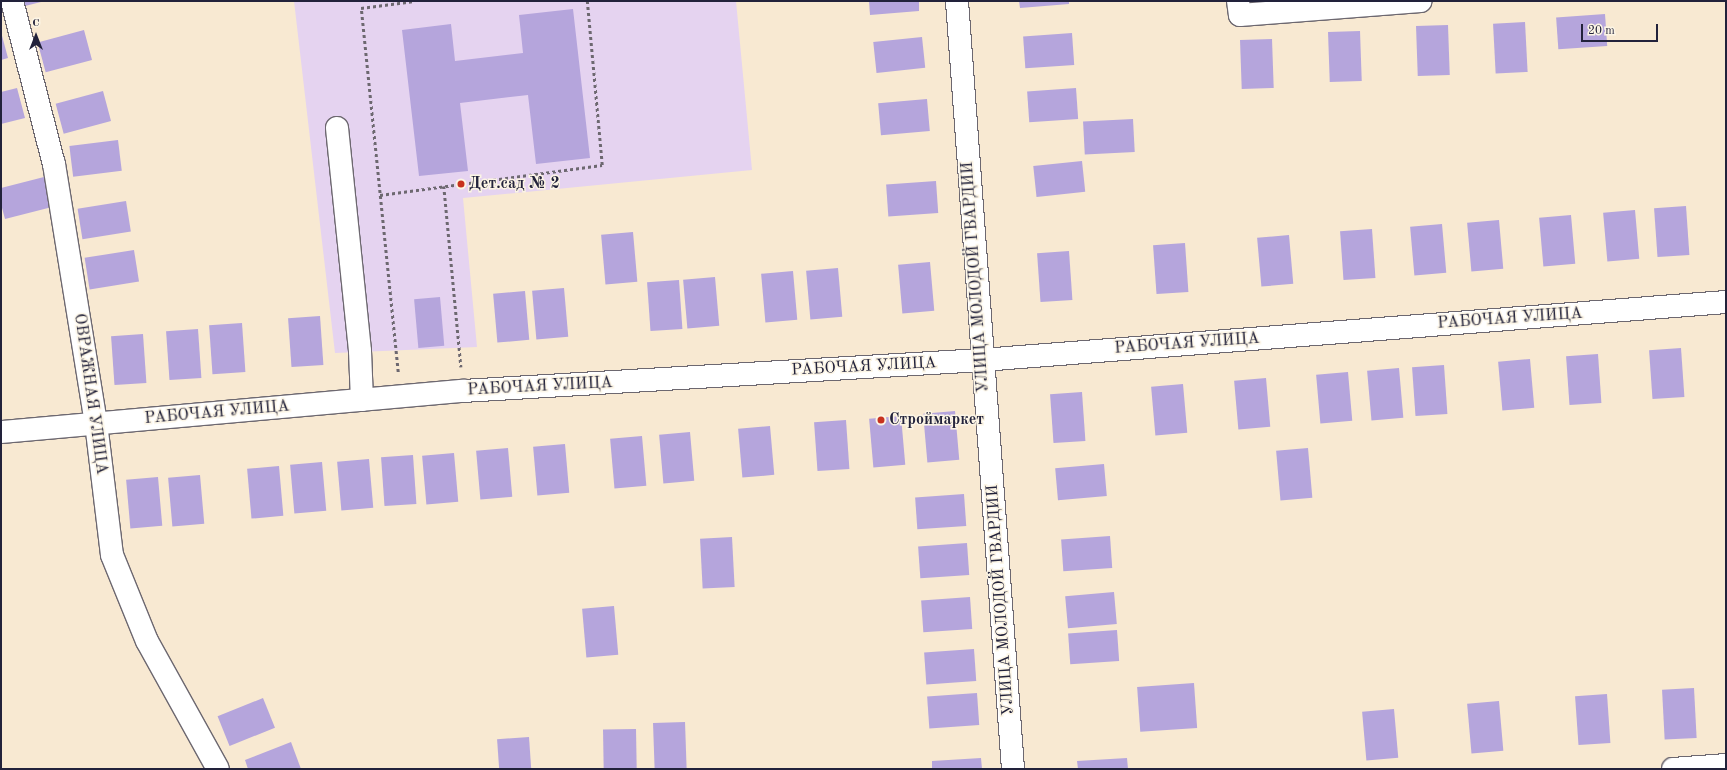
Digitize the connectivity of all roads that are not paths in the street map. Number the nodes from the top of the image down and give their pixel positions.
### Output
1 (12, 1) edge
2 (957, 1) edge
3 (1238, 1) edge
4 (1420, 1) edge
5 (337, 128) dead end
6 (1726, 302) edge
7 (982, 360) junction
8 (362, 400) junction
9 (96, 424) junction
10 (1, 432) edge
11 (1726, 765) edge
12 (218, 769) edge
13 (1014, 769) edge
14 (1673, 769) edge

1 - 9 street, ОВРАЖНАЯ УЛИЦА
2 - 7 street, УЛИЦА МОЛОДОЙ ГВАРДИИ
3 - 4 street
5 - 8 street
6 - 7 street, РАБОЧАЯ УЛИЦА
7 - 8 street, РАБОЧАЯ УЛИЦА
7 - 13 street, УЛИЦА МОЛОДОЙ ГВАРДИИ
8 - 9 street, РАБОЧАЯ УЛИЦА
9 - 10 street, РАБОЧАЯ УЛИЦА
9 - 12 street, ОВРАЖНАЯ УЛИЦА
11 - 14 street

